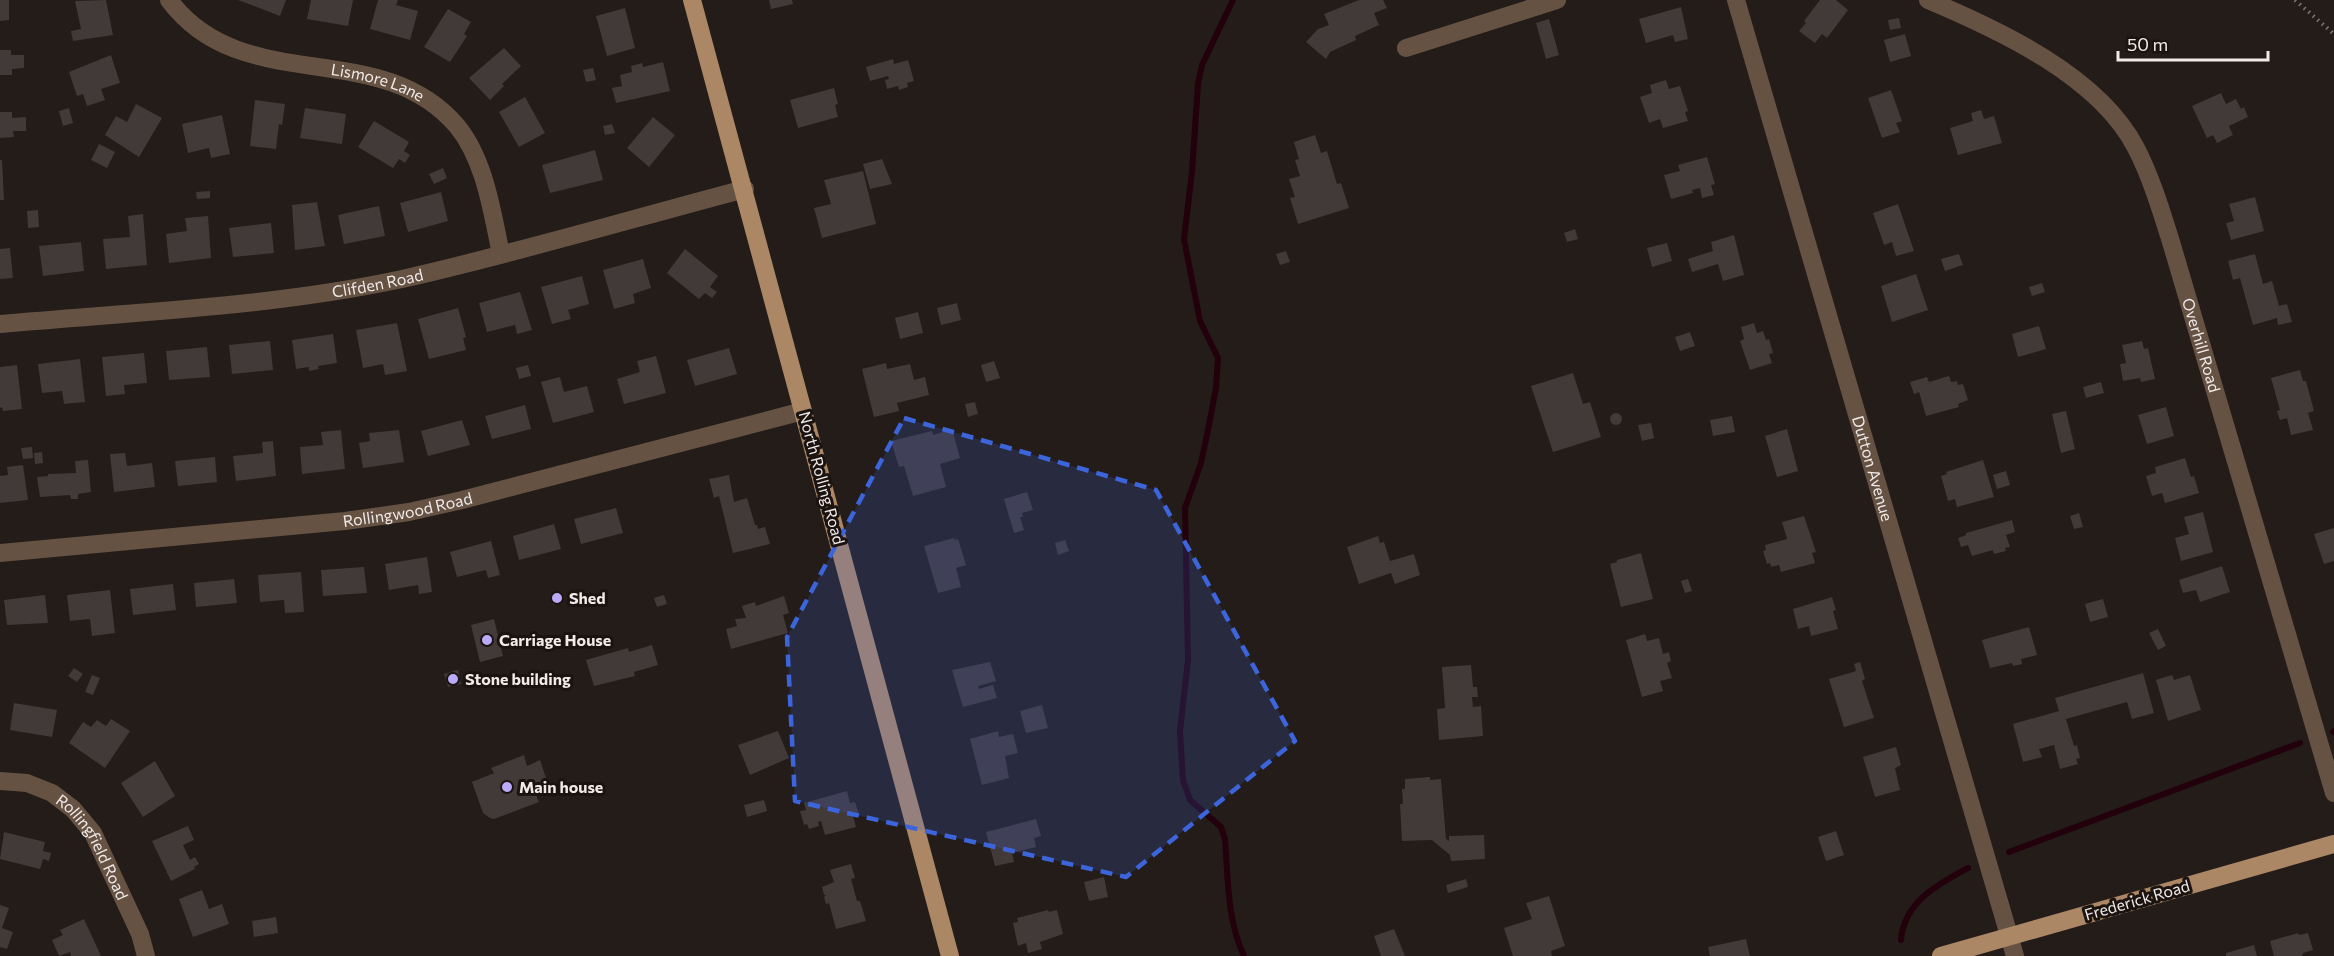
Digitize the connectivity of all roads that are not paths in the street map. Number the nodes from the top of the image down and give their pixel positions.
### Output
1 (169, 0) edge
2 (692, 0) edge
3 (1557, 0) edge
4 (1736, 0) edge
5 (1928, 0) edge
6 (1406, 48) dead end
7 (745, 189) junction
8 (501, 254) junction
9 (0, 324) edge
10 (803, 411) junction
11 (0, 553) edge
12 (0, 781) edge
13 (2334, 793) edge
14 (2334, 844) edge
15 (2009, 936) junction
16 (146, 956) edge
17 (950, 956) edge
18 (1941, 956) edge
19 (2015, 956) edge

1 - 8 street, Lismore Lane
2 - 7 main road, North Rolling Road
3 - 6 street
4 - 15 street, Dutton Avenue
5 - 13 street, Overhill Road
7 - 8 street, Clifden Road
7 - 10 main road, North Rolling Road
8 - 9 street, Clifden Road
10 - 11 street, Rollingwood Road
10 - 17 main road, North Rolling Road
12 - 16 street, Rollingfield Road
14 - 15 main road, Frederick Road
15 - 18 main road, Frederick Road
15 - 19 street, Dutton Avenue

